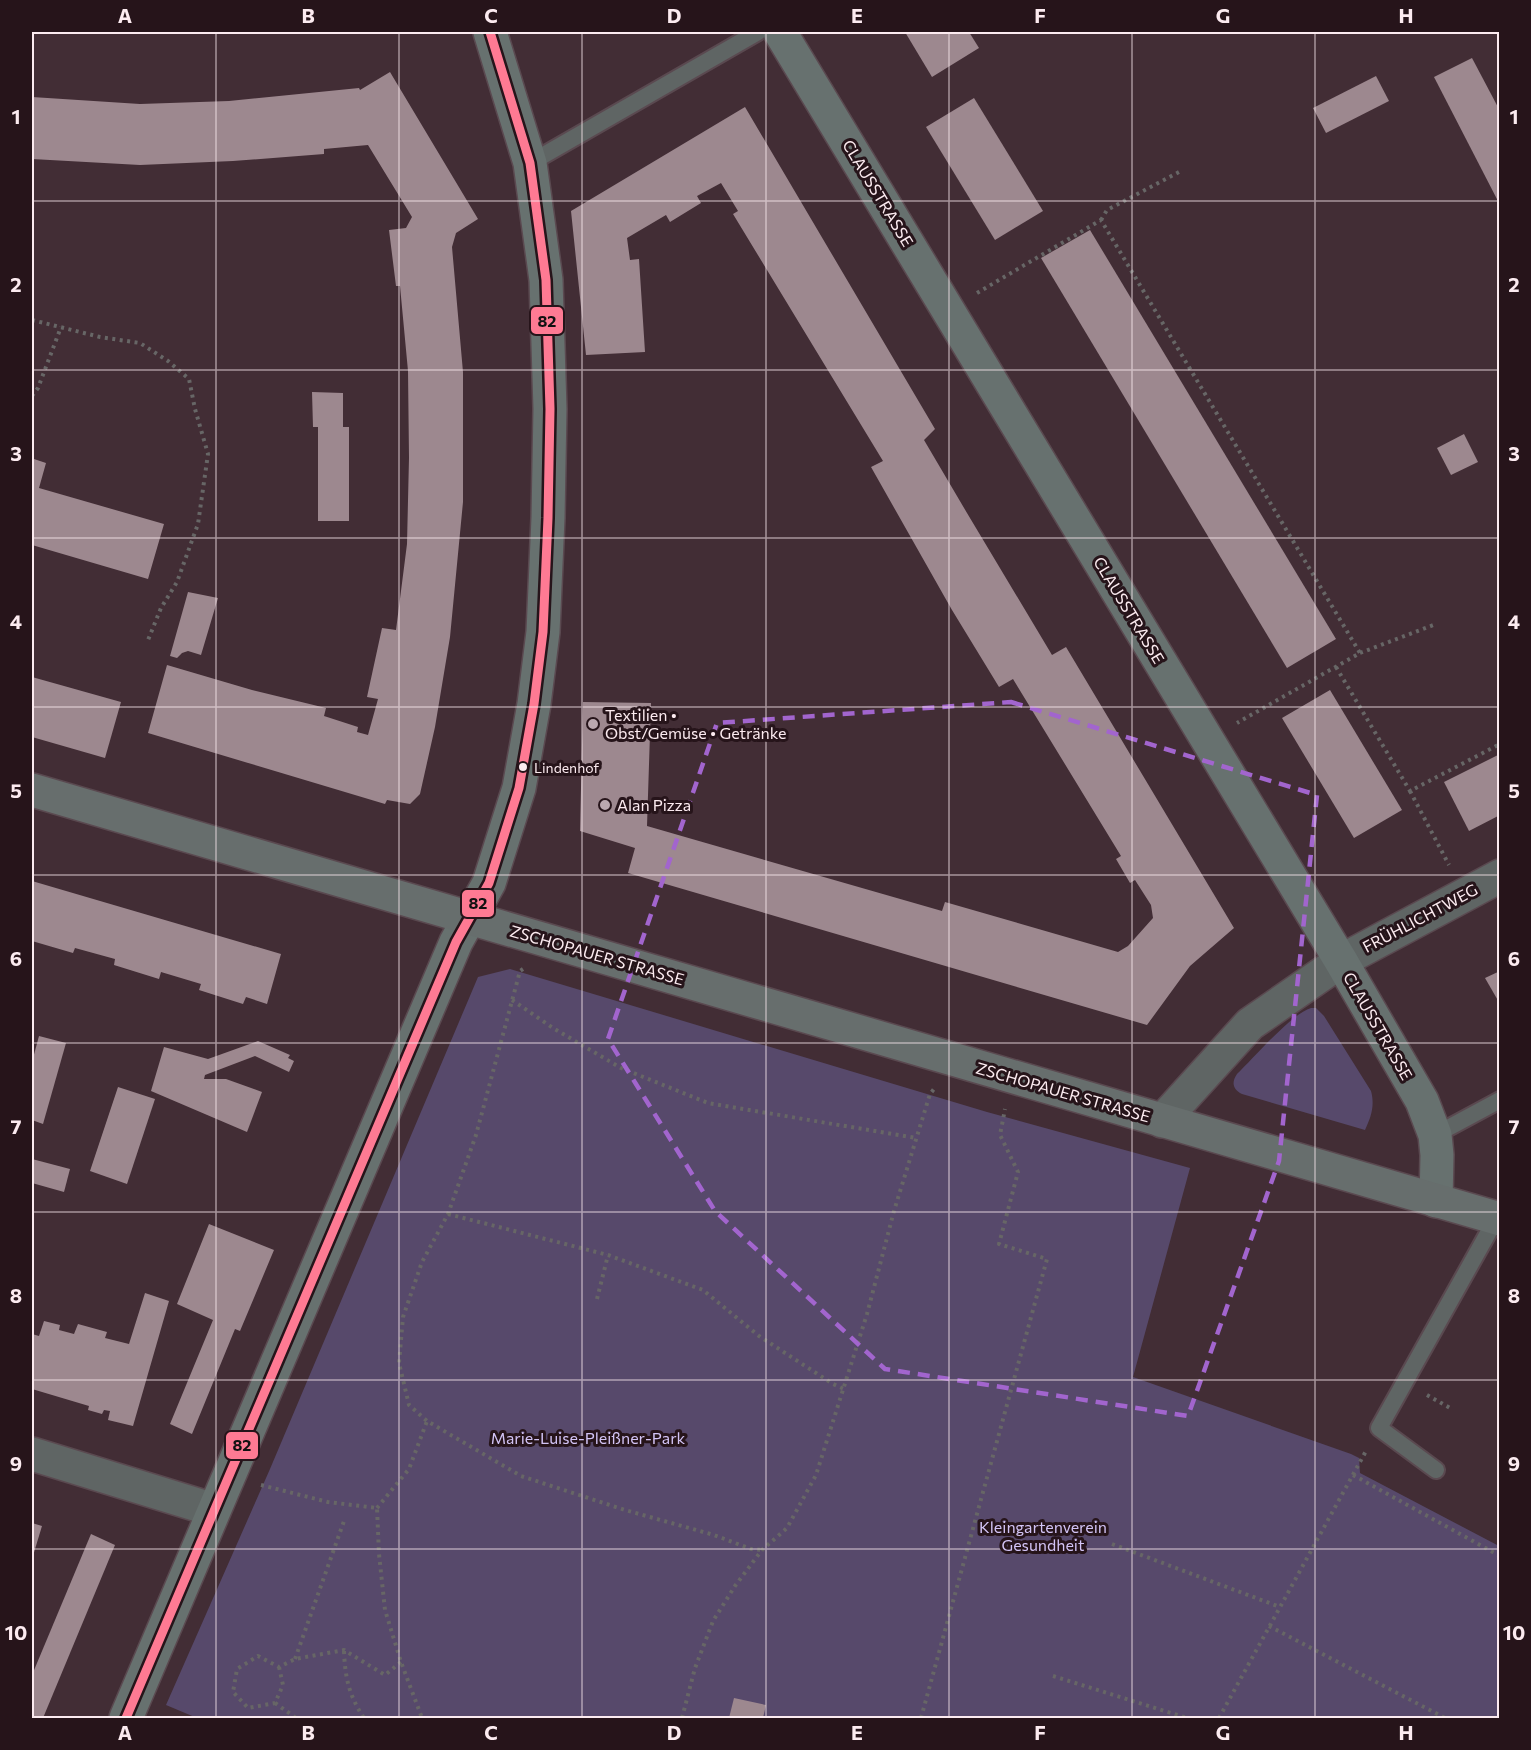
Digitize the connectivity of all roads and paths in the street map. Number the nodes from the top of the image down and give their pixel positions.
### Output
1 (490, 32) edge
2 (758, 32) edge
3 (780, 32) edge
4 (530, 163) junction
5 (1179, 172) dead end
6 (1101, 220) junction
7 (948, 310) junction
8 (32, 320) edge
9 (62, 327) junction
10 (32, 396) edge
11 (1436, 624) dead end
12 (148, 640) dead end
13 (1360, 652) junction
14 (1336, 667) junction
15 (1208, 741) junction
16 (1500, 744) edge
17 (32, 790) edge
18 (1410, 791) junction
19 (1500, 876) edge
20 (1464, 894) junction
21 (469, 918) junction
22 (558, 944) junction
23 (1341, 961) junction
24 (512, 1000) junction
25 (958, 1061) junction
26 (1500, 1100) edge
27 (1162, 1121) junction
28 (1435, 1134) junction
29 (1000, 1135) dead end
30 (916, 1138) junction
31 (1436, 1201) junction
32 (448, 1214) junction
33 (1498, 1219) edge
34 (608, 1255) junction
35 (597, 1299) dead end
36 (844, 1389) junction
37 (427, 1421) junction
38 (32, 1454) edge
39 (1360, 1461) dead end
40 (1436, 1470) dead end
41 (230, 1472) junction
42 (1353, 1475) junction
43 (377, 1508) junction
44 (214, 1510) junction
45 (344, 1521) dead end
46 (1112, 1544) dead end
47 (762, 1550) junction
48 (1500, 1557) edge
49 (1280, 1607) junction
50 (1269, 1626) junction
51 (344, 1650) junction
52 (295, 1659) junction
53 (401, 1662) junction
54 (279, 1667) junction
55 (1053, 1676) dead end
56 (275, 1703) junction
57 (126, 1719) edge
58 (296, 1719) edge
59 (364, 1719) edge
60 (422, 1719) edge
61 (682, 1719) edge
62 (921, 1719) edge
63 (1187, 1719) edge
64 (1219, 1719) edge
65 (1445, 1719) edge

1 - 4 main road
2 - 4 lane
3 - 7 main road, CLAUSSTRASSE
4 - 21 main road
5 - 6 path
6 - 7 path
6 - 13 path
7 - 15 main road, CLAUSSTRASSE
8 - 9 path
9 - 10 path
9 - 12 path
11 - 13 path
13 - 14 path
14 - 15 path
14 - 18 path
15 - 23 main road, CLAUSSTRASSE
16 - 18 path
17 - 21 main road, ZSCHOPAUER STRASSE
18 - 20 path
19 - 20 street, FRÜHLICHTWEG
20 - 23 street, FRÜHLICHTWEG
21 - 22 main road, ZSCHOPAUER STRASSE
21 - 41 main road
22 - 24 path
22 - 25 main road, ZSCHOPAUER STRASSE
23 - 27 street, ZSCHOPAUER STRASSE
23 - 28 main road, CLAUSSTRASSE
24 - 30 path
24 - 32 path
25 - 27 main road, ZSCHOPAUER STRASSE
25 - 30 path
26 - 28 lane
27 - 31 main road, ZSCHOPAUER STRASSE
28 - 31 main road, CLAUSSTRASSE
29 - 62 path
30 - 36 path
31 - 33 main road, ZSCHOPAUER STRASSE
32 - 34 path
32 - 37 path
33 - 40 lane
34 - 35 path
34 - 36 path
36 - 47 path
37 - 43 path
37 - 47 path
38 - 44 street
39 - 42 path
41 - 43 path
41 - 44 main road
42 - 48 path
42 - 49 path
43 - 53 path
44 - 57 main road
45 - 52 path
46 - 49 path
47 - 61 path
49 - 50 path
50 - 64 path
50 - 65 path
51 - 52 path
51 - 53 path
51 - 59 path
52 - 54 path
53 - 60 path
54 - 56 path
54 - 56 path
55 - 63 path
56 - 58 path

